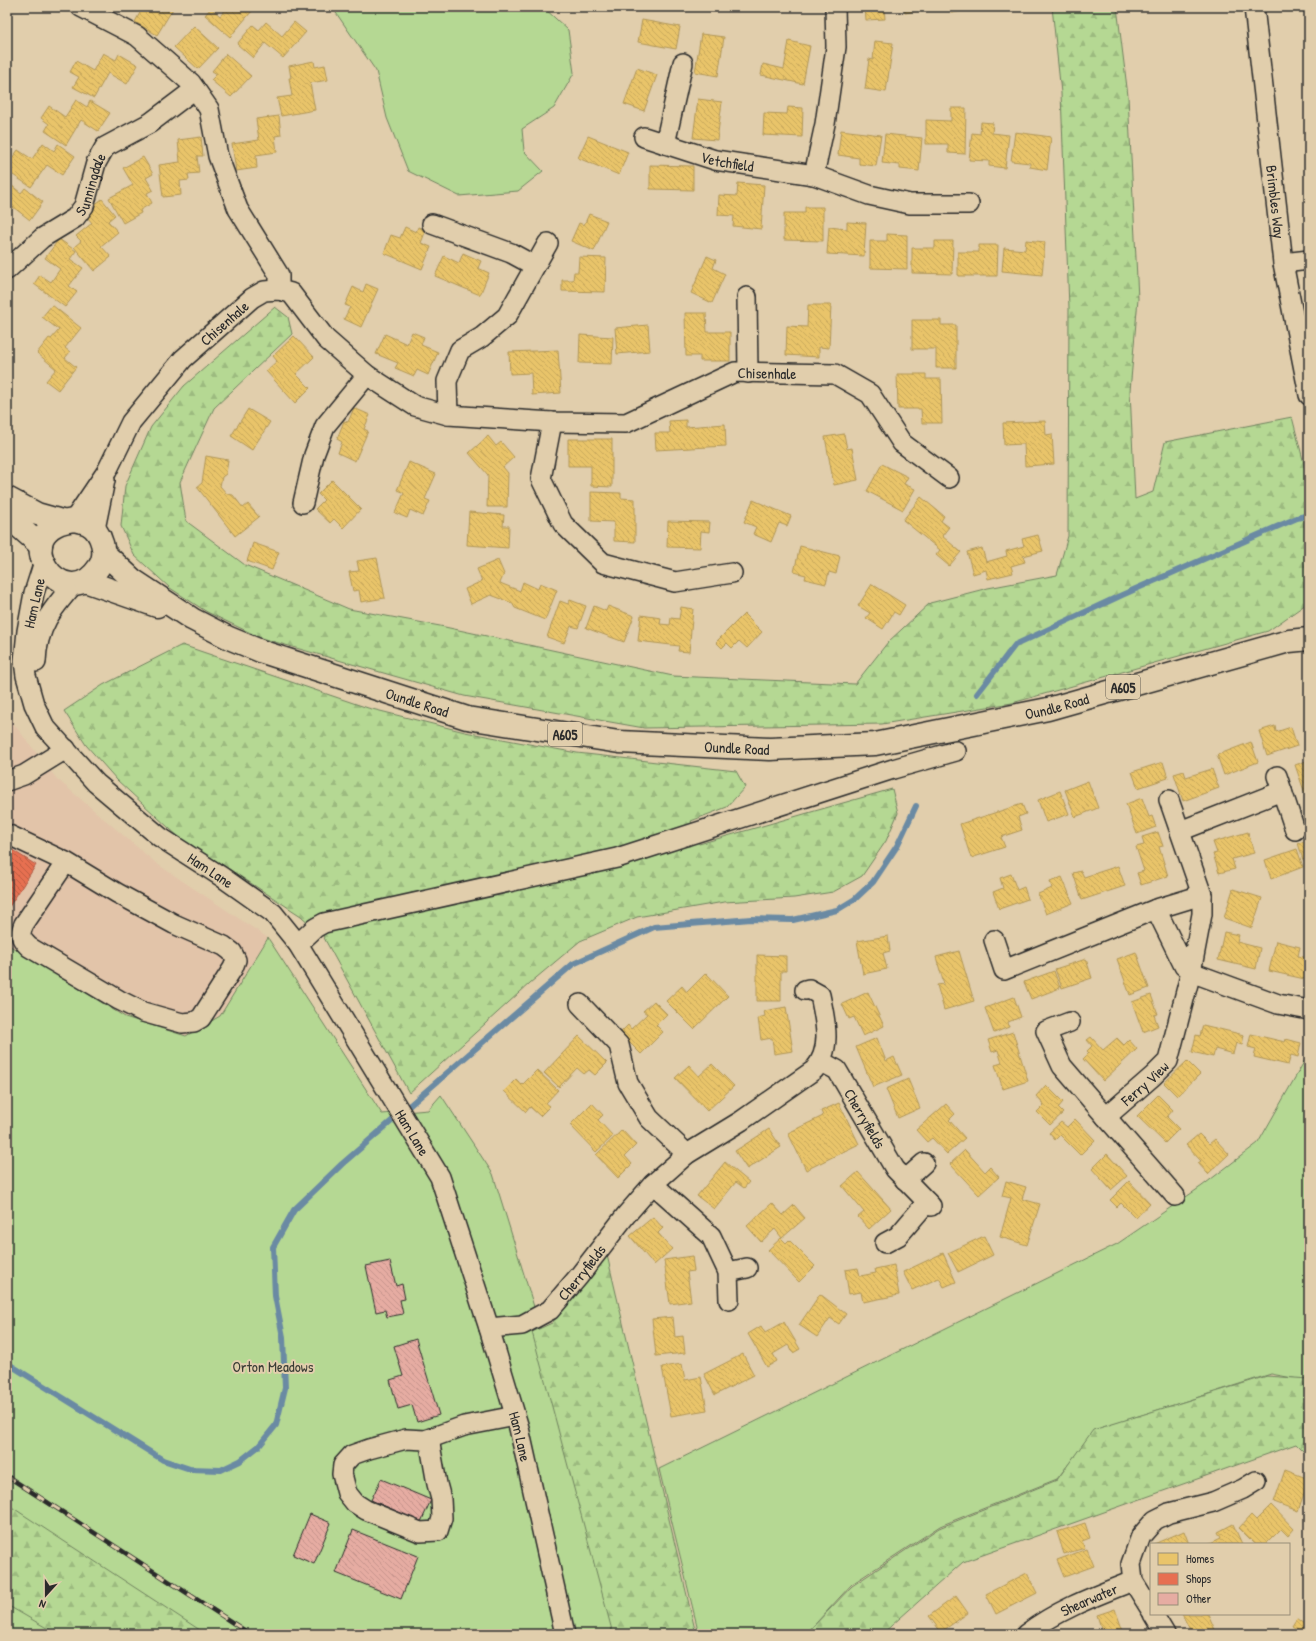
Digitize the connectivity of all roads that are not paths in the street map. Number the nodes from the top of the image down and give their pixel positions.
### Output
1 (81, 7) edge
2 (835, 7) edge
3 (1254, 7) edge
4 (683, 63) dead end
5 (195, 89) junction
6 (644, 137) dead end
7 (665, 144) junction
8 (814, 175) junction
9 (969, 204) dead end
10 (432, 224) dead end
11 (548, 243) dead end
12 (1309, 260) edge
13 (1283, 263) junction
14 (535, 266) junction
15 (7, 270) edge
16 (278, 290) junction
17 (746, 297) dead end
18 (748, 373) junction
19 (367, 375) junction
20 (1309, 394) edge
21 (448, 415) junction
22 (552, 422) junction
23 (107, 471) junction
24 (949, 478) dead end
25 (7, 498) edge
26 (303, 503) dead end
27 (7, 516) edge
28 (68, 521) junction
29 (94, 529) junction
30 (104, 553) junction
31 (42, 555) junction
32 (732, 573) dead end
33 (79, 582) junction
34 (192, 619) junction
35 (1309, 628) edge
36 (1299, 640) edge
37 (955, 728) junction
38 (66, 749) junction
39 (7, 781) edge
40 (1169, 800) dead end
41 (1295, 830) dead end
42 (1180, 831) junction
43 (7, 834) edge
44 (66, 862) junction
45 (1202, 895) junction
46 (1156, 909) junction
47 (994, 940) dead end
48 (298, 944) junction
49 (1191, 972) junction
50 (805, 990) dead end
51 (580, 1004) dead end
52 (1309, 1010) edge
53 (1070, 1022) dead end
54 (822, 1062) junction
55 (1106, 1117) junction
56 (687, 1154) junction
57 (924, 1163) dead end
58 (905, 1180) junction
59 (653, 1184) junction
60 (1176, 1196) dead end
61 (885, 1243) dead end
62 (747, 1268) dead end
63 (728, 1272) junction
64 (729, 1300) dead end
65 (489, 1328) junction
66 (515, 1416) junction
67 (429, 1438) junction
68 (1256, 1481) dead end
69 (1133, 1581) junction
70 (1150, 1608) edge
71 (1154, 1615) edge
72 (565, 1634) edge
73 (1026, 1634) edge
74 (1166, 1634) edge

1 - 5 street
2 - 8 street
3 - 13 street, Brimbles Way
4 - 7 street
5 - 15 street, Sunningdale
5 - 16 street
6 - 7 street, Vetchfield
7 - 8 street, Vetchfield
8 - 9 street, Vetchfield
10 - 14 street
11 - 14 street
12 - 13 street
13 - 20 street, Brimbles Way
14 - 21 street
16 - 19 street, Chisenhale
16 - 23 street, Chisenhale
17 - 18 street
18 - 22 street, Chisenhale
18 - 24 street, Chisenhale
19 - 21 street, Chisenhale
19 - 26 street
21 - 22 street, Chisenhale
22 - 32 street
23 - 28 street, Chisenhale
23 - 29 street, Chisenhale
25 - 28 main road
27 - 31 main road
28 - 29 main road
28 - 31 main road
29 - 30 main road
30 - 33 main road
30 - 34 main road, Oundle Road
31 - 33 main road
31 - 38 street, Ham Lane
33 - 34 main road, Oundle Road
33 - 38 street, Ham Lane
34 - 37 main road, Oundle Road / A605
35 - 36 main road, Oundle Road / A605
36 - 37 main road, Oundle Road / A605
37 - 48 street
38 - 39 street
38 - 48 street, Ham Lane
40 - 42 street, Ferry View
41 - 42 street
42 - 45 street, Ferry View
43 - 44 street
44 - 44 street
45 - 46 street
45 - 49 street, Ferry View
46 - 47 street
46 - 49 street
48 - 65 street, Ham Lane
49 - 52 street
49 - 55 street, Ferry View
50 - 54 street
51 - 56 street
53 - 55 street, Ferry View
54 - 56 street, Cherryfields
54 - 58 street, Cherryfields
55 - 60 street, Ferry View
56 - 59 street, Cherryfields
57 - 58 street
58 - 61 street, Cherryfields
59 - 63 street
59 - 65 street, Cherryfields
62 - 63 street
63 - 64 street
65 - 66 street, Ham Lane
66 - 67 street
66 - 72 street, Ham Lane
67 - 67 street
68 - 69 street, Shearwater
69 - 70 street, Shearwater
69 - 73 street, Shearwater
71 - 74 street

